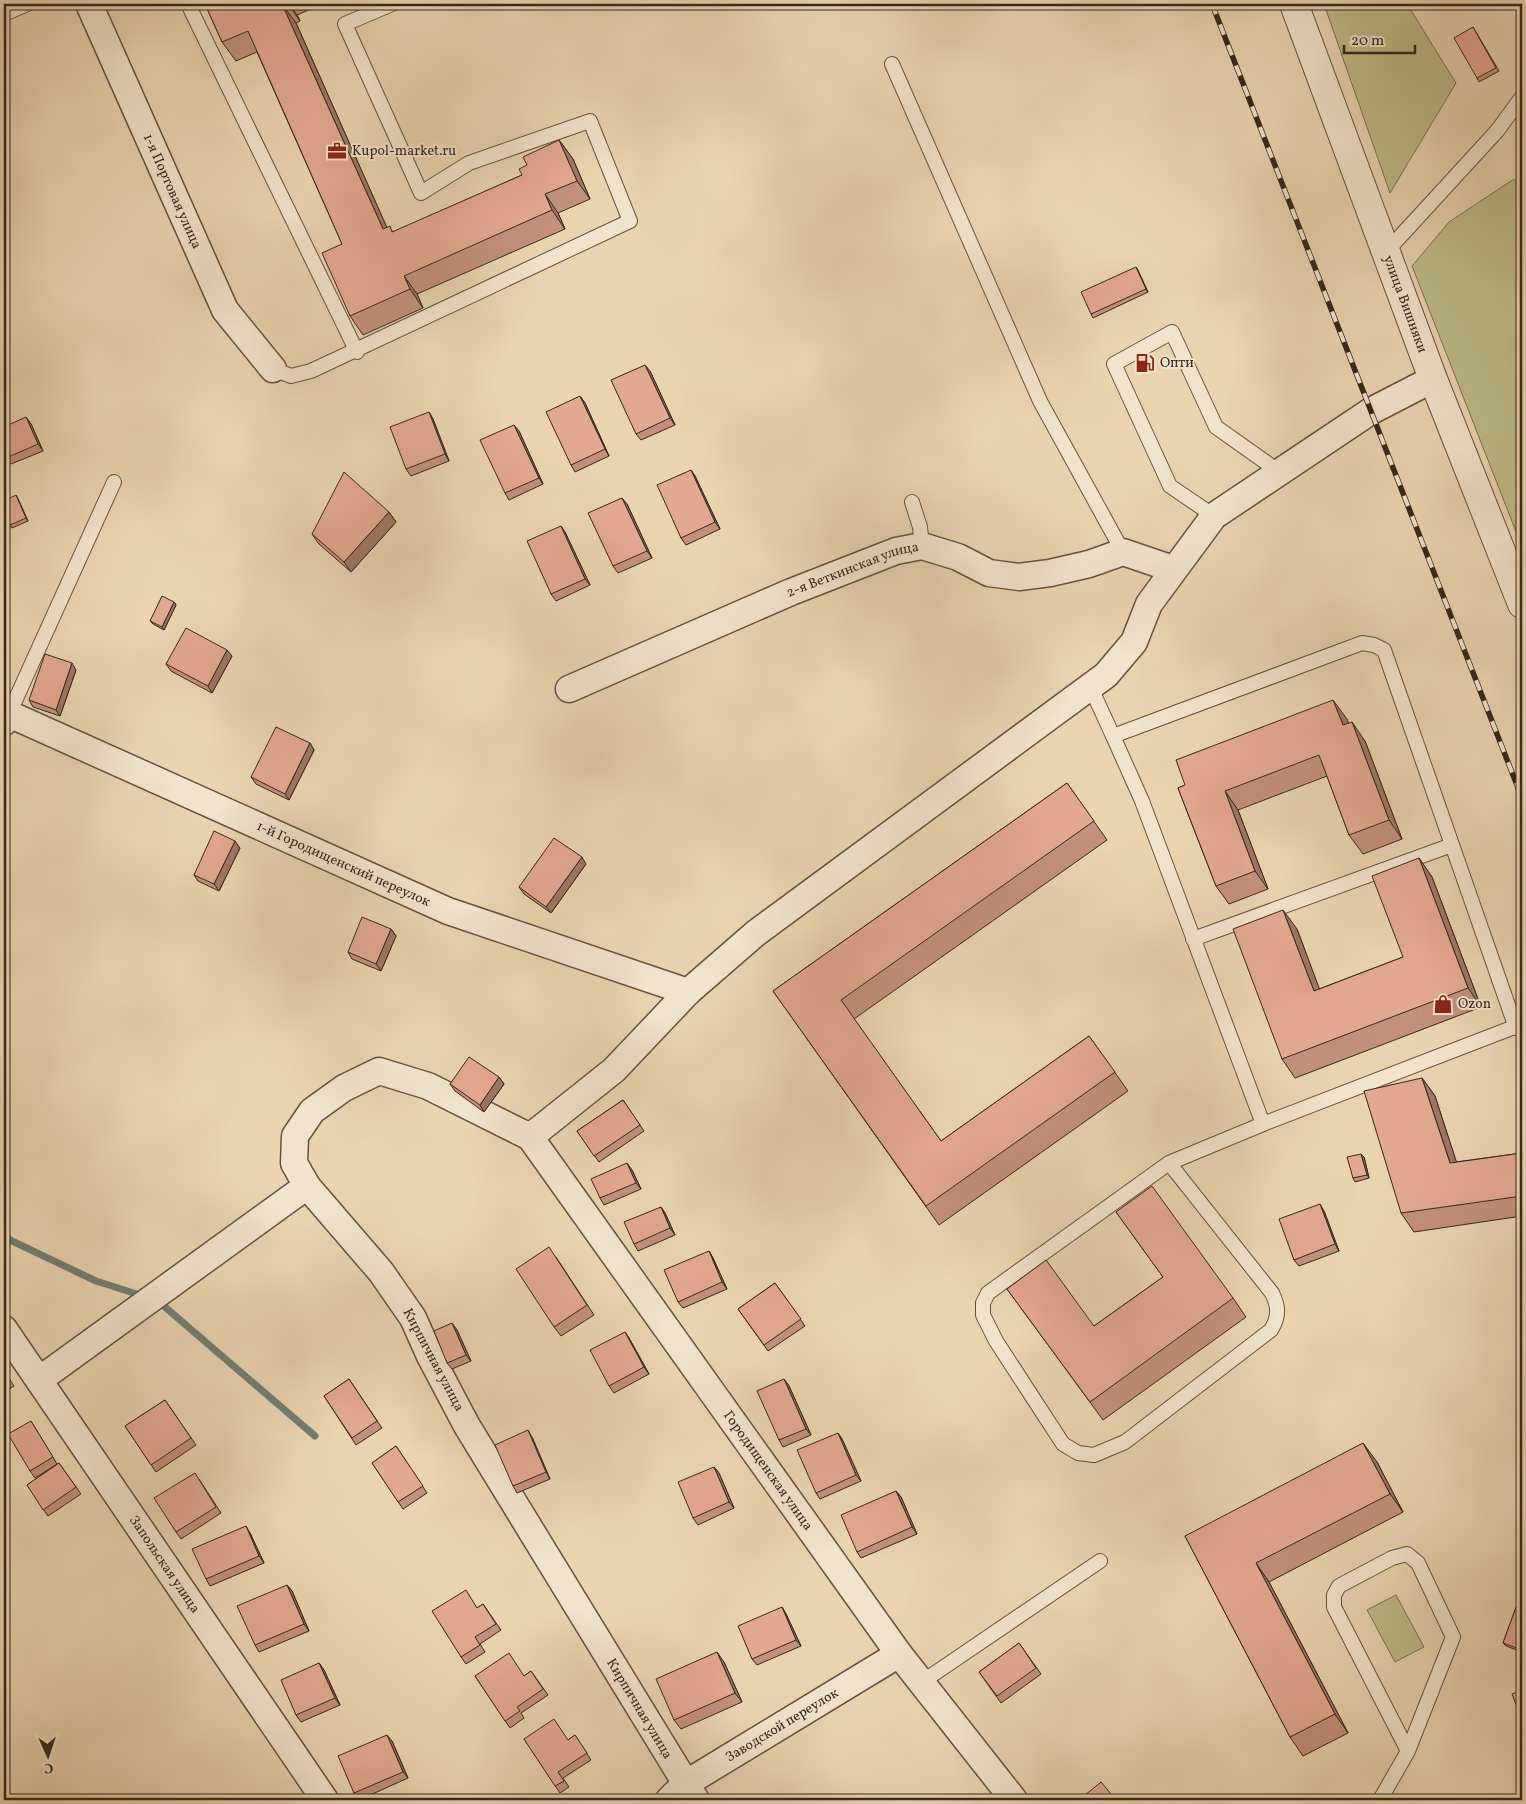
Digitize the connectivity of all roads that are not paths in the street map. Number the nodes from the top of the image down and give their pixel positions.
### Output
1 (27, 4) edge
2 (89, 4) edge
3 (188, 4) edge
4 (392, 4) edge
5 (1294, 4) edge
6 (4, 14) edge
7 (892, 64) dead end
8 (1522, 97) edge
9 (1386, 252) junction
10 (357, 352) junction
11 (273, 369) joint
12 (1433, 379) junction
13 (1281, 473) junction
14 (114, 482) dead end
15 (912, 502) dead end
16 (1214, 516) junction
17 (922, 546) junction
18 (1123, 552) junction
19 (1174, 569) junction
20 (1522, 604) edge
21 (1090, 686) junction
22 (569, 689) dead end
23 (6, 718) edge
24 (1113, 736) junction
25 (1452, 845) junction
26 (1193, 939) junction
27 (688, 992) junction
28 (1519, 1026) edge
29 (1262, 1124) junction
30 (530, 1137) junction
31 (1169, 1163) junction
32 (306, 1186) junction
33 (4, 1329) edge
34 (39, 1380) junction
35 (1100, 1561) dead end
36 (899, 1654) junction
37 (922, 1682) junction
38 (1408, 1751) junction
39 (683, 1795) edge
40 (325, 1800) edge
41 (1014, 1800) edge
42 (1380, 1800) edge

1 - 6 lane
2 - 11 street, 1-я Портовая улица
3 - 10 lane
4 - 10 lane
5 - 9 street, улица Вишняки
7 - 18 lane
8 - 9 lane
9 - 12 street, улица Вишняки
10 - 11 lane
12 - 13 street
12 - 20 street, улица Вишняки
13 - 16 street
13 - 16 lane
14 - 23 lane
15 - 17 lane
16 - 19 street
17 - 18 street, 2-я Веткинская улица
17 - 22 street, 2-я Веткинская улица
18 - 19 street
19 - 21 street
21 - 24 lane
21 - 27 street
23 - 27 street, 1-й Городищенский переулок
24 - 25 lane
24 - 26 lane
25 - 26 lane
25 - 28 lane
26 - 29 lane
27 - 30 street
28 - 29 lane
29 - 31 lane
30 - 32 street, Кирпичная улица
30 - 36 street, Городищенская улица
31 - 31 lane
32 - 34 street
32 - 39 street, Кирпичная улица
33 - 34 street, Запольская улица
34 - 40 street, Запольская улица
35 - 37 lane
36 - 37 street, Городищенская улица
36 - 39 street, Заводской переулок
37 - 41 street, Городищенская улица
38 - 38 lane
38 - 42 lane

